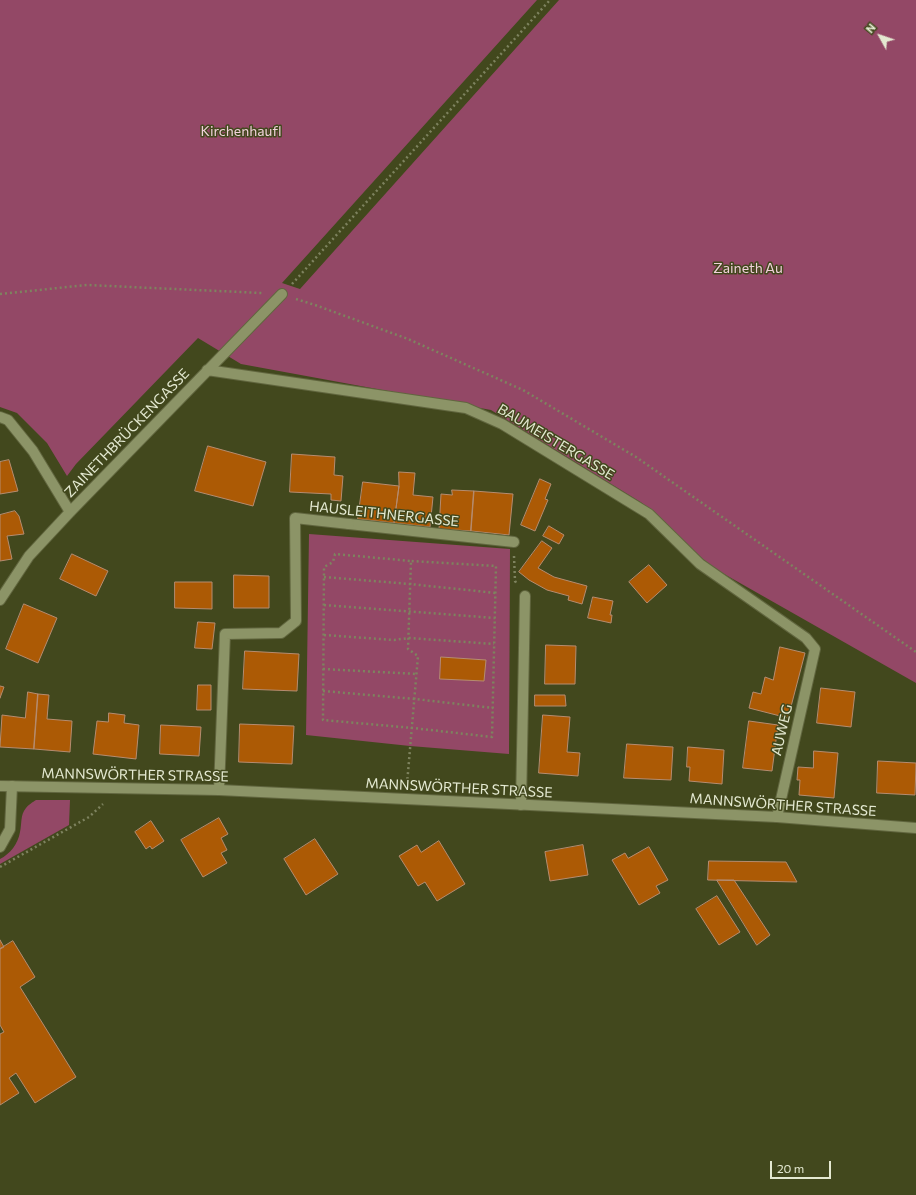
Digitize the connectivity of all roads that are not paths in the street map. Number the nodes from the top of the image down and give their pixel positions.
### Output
1 (282, 294) road end
2 (207, 370) junction
3 (0, 417) edge
4 (70, 512) junction
5 (514, 542) road end
6 (525, 596) road end
7 (0, 600) edge
8 (815, 649) joint
9 (0, 786) edge
10 (12, 786) junction
11 (219, 790) junction
12 (520, 805) junction
13 (777, 817) junction
14 (916, 828) edge
15 (0, 847) edge

1 - 2 street, ZAINETHBRÜCKENGASSE
2 - 4 street, ZAINETHBRÜCKENGASSE
2 - 8 street, BAUMEISTERGASSE
3 - 4 street
4 - 7 street, ZAINETHBRÜCKENGASSE
5 - 11 street, HAUSLEITHNERGASSE
6 - 12 street
8 - 13 street, AUWEG
9 - 10 street, MANNSWÖRTHER STRASSE
10 - 11 street, MANNSWÖRTHER STRASSE
10 - 15 street
11 - 12 street, MANNSWÖRTHER STRASSE
12 - 13 street, MANNSWÖRTHER STRASSE
13 - 14 street, MANNSWÖRTHER STRASSE

